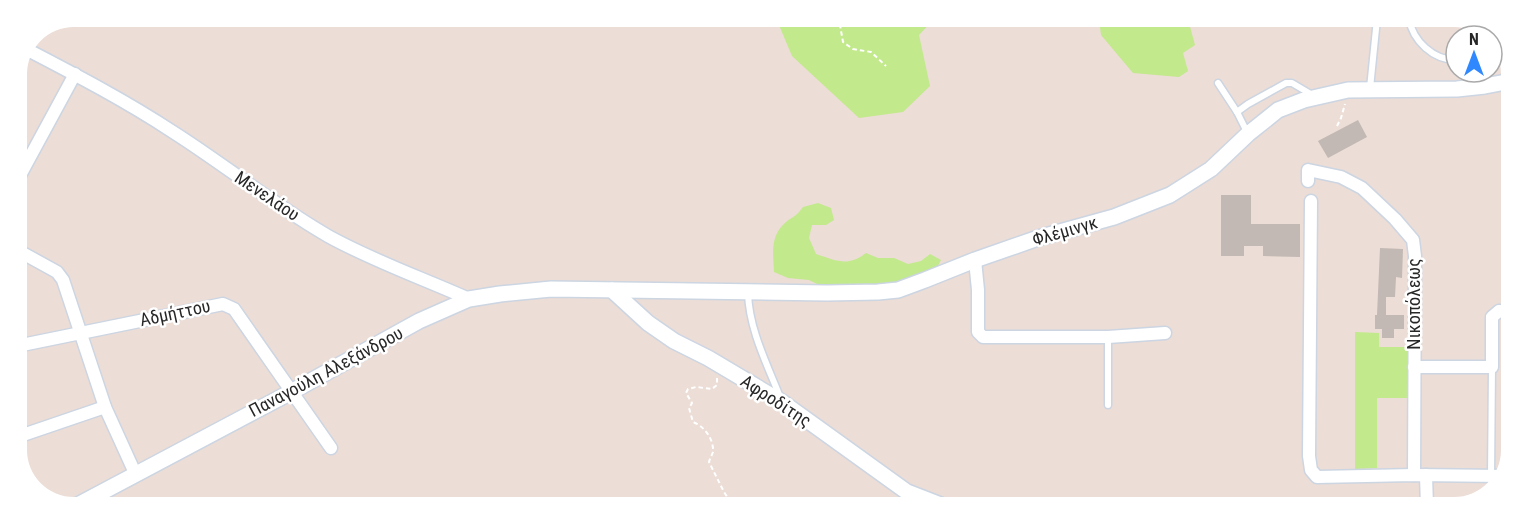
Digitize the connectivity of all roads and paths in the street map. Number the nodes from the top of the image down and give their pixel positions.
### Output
1 (840, 27) edge
2 (1376, 27) edge
3 (1411, 27) edge
4 (33, 52) edge
5 (1444, 58) edge
6 (886, 66) dead end
7 (75, 74) junction
8 (1218, 82) dead end
9 (1452, 84) edge
10 (1370, 88) junction
11 (1348, 90) junction
12 (1315, 97) junction
13 (1237, 112) junction
14 (1336, 126) dead end
15 (1248, 134) junction
16 (27, 163) edge
17 (1308, 181) dead end
18 (1311, 201) dead end
19 (27, 256) edge
20 (975, 260) junction
21 (589, 289) joint
22 (612, 290) junction
23 (748, 292) junction
24 (469, 299) junction
25 (1501, 311) edge
26 (81, 332) junction
27 (1165, 333) dead end
28 (1108, 337) junction
29 (27, 344) edge
30 (1414, 367) junction
31 (1492, 367) junction
32 (712, 372) dead end
33 (291, 392) junction
34 (782, 402) junction
35 (1108, 405) dead end
36 (105, 407) junction
37 (27, 434) edge
38 (331, 448) dead end
39 (1497, 469) edge
40 (135, 474) junction
41 (1420, 475) junction
42 (1493, 476) edge
43 (93, 497) edge
44 (727, 497) edge
45 (920, 497) edge
46 (1425, 497) edge

1 - 6 path
2 - 10 lane
3 - 5 lane
4 - 7 street, Μενελάου
7 - 16 street
7 - 24 street, Μενελάου
8 - 13 lane
9 - 10 street, Φλέμινγκ
10 - 11 street, Φλέμινγκ
11 - 12 street, Φλέμινγκ
11 - 14 path
12 - 13 lane
12 - 15 street, Φλέμινγκ
13 - 15 lane
15 - 20 street, Φλέμινγκ
17 - 30 street, Νικοπόλεως
18 - 41 street
19 - 26 street
20 - 23 street, Φλέμινγκ
20 - 28 street
21 - 22 street, Φλέμινγκ
21 - 24 street, Παναγούλη Αλεξάνδρου
22 - 23 street, Φλέμινγκ
22 - 34 street, Αφροδίτης
23 - 34 lane
24 - 33 street, Παναγούλη Αλεξάνδρου
25 - 31 street
26 - 29 street, Αδμήττου
26 - 33 street, Αδμήττου
26 - 36 street
27 - 28 street
28 - 35 lane
30 - 31 street
30 - 41 street, Νικοπόλεως
31 - 39 lane
32 - 44 path
33 - 38 street, Αδμήττου
33 - 40 street, Παναγούλη Αλεξάνδρου
34 - 45 street, Αφροδίτης
36 - 37 street
36 - 40 street
40 - 43 street, Παναγούλη Αλεξάνδρου
41 - 42 street
41 - 46 street, Νικοπόλεως

